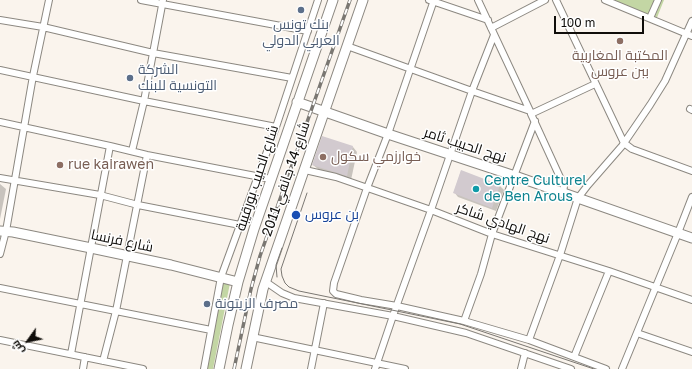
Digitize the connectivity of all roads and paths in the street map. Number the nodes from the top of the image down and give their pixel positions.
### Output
1 (49, 0) edge
2 (141, 0) edge
3 (318, 0) edge
4 (333, 0) edge
5 (363, 0) edge
6 (478, 0) edge
7 (544, 0) edge
8 (556, 0) edge
9 (605, 0) edge
10 (658, 0) edge
11 (432, 1) edge
12 (162, 2) edge
13 (650, 18) junction
14 (0, 20) edge
15 (488, 20) junction
16 (692, 21) edge
17 (43, 27) junction
18 (491, 28) junction
19 (308, 31) junction
20 (494, 35) junction
21 (689, 35) edge
22 (347, 46) junction
23 (153, 53) junction
24 (410, 69) junction
25 (0, 70) edge
26 (33, 76) junction
27 (292, 78) junction
28 (595, 84) junction
29 (472, 91) junction
30 (285, 98) junction
31 (144, 101) junction
32 (297, 102) junction
33 (324, 111) junction
34 (531, 112) junction
35 (535, 121) junction
36 (0, 122) edge
37 (24, 127) junction
38 (276, 127) junction
39 (388, 134) junction
40 (624, 143) junction
41 (110, 146) junction
42 (132, 151) junction
43 (147, 155) junction
44 (449, 155) junction
45 (305, 170) junction
46 (692, 171) edge
47 (257, 176) junction
48 (515, 176) junction
49 (0, 178) edge
50 (271, 179) junction
51 (14, 181) junction
52 (367, 188) junction
53 (563, 193) junction
54 (100, 195) junction
55 (692, 197) edge
56 (578, 198) junction
57 (138, 205) junction
58 (431, 210) junction
59 (240, 225) junction
60 (3, 231) edge
61 (678, 233) junction
62 (492, 234) junction
63 (692, 238) edge
64 (91, 248) junction
65 (0, 254) edge
66 (560, 255) junction
67 (126, 256) junction
68 (609, 271) junction
69 (221, 277) junction
70 (238, 282) junction
71 (266, 282) junction
72 (0, 288) edge
73 (655, 288) junction
74 (692, 300) edge
75 (324, 303) junction
76 (81, 304) junction
77 (397, 306) junction
78 (116, 311) junction
79 (393, 316) junction
80 (464, 321) junction
81 (211, 330) junction
82 (637, 333) junction
83 (252, 337) junction
84 (0, 340) edge
85 (529, 340) junction
86 (315, 350) junction
87 (692, 352) edge
88 (525, 353) junction
89 (71, 354) junction
90 (574, 357) junction
91 (85, 358) junction
92 (103, 361) junction
93 (376, 366) edge
94 (83, 369) edge
95 (143, 369) edge
96 (204, 369) edge
97 (219, 369) edge
98 (246, 369) edge
99 (311, 369) edge
100 (405, 369) edge
101 (521, 369) edge
102 (571, 369) edge
103 (606, 369) edge
104 (622, 369) edge

1 - 17 street
2 - 12 street
3 - 19 street
4 - 32 street, شارع الحبيب بورقيبة
5 - 22 street, شارع 14 جانفي 2011
6 - 15 street
7 - 18 street
8 - 28 street
9 - 13 street
10 - 13 street
11 - 15 street
11 - 24 street
12 - 19 street
12 - 23 street
13 - 21 street
14 - 17 street
15 - 18 street
16 - 21 street
17 - 23 street
17 - 26 street
18 - 20 street
19 - 27 street
20 - 29 street
20 - 34 street
21 - 40 street
22 - 24 street
22 - 33 street, شارع 14 جانفي 2011
23 - 27 street
23 - 31 street
24 - 29 street
24 - 39 street
25 - 26 street
26 - 31 street
26 - 37 street
27 - 30 street
28 - 34 street
28 - 40 street
29 - 34 street
29 - 44 street
30 - 32 street
30 - 38 street
31 - 38 street
31 - 42 street
32 - 33 street, نهج الحبيب ثامر
32 - 50 street, شارع الحبيب بورقيبة
33 - 39 street, نهج الحبيب ثامر
33 - 45 street, شارع 14 جانفي 2011
34 - 35 street
35 - 48 street
35 - 53 street
36 - 37 street
37 - 41 street
37 - 51 street
38 - 47 street
39 - 44 street, نهج الحبيب ثامر
39 - 52 street
40 - 46 street
40 - 56 street
41 - 42 street
41 - 54 street
42 - 43 street
43 - 47 street
43 - 57 street
44 - 48 street, نهج الحبيب ثامر
44 - 58 street
45 - 52 street, نهج الهادي شاكر
45 - 71 street, شارع 14 جانفي 2011
47 - 50 street
47 - 59 street
48 - 53 street, نهج الحبيب ثامر
48 - 62 street
49 - 51 street
50 - 70 street, شارع الحبيب بورقيبة
51 - 54 street
51 - 60 street
52 - 58 street, نهج الهادي شاكر
52 - 77 street
53 - 56 street, نهج الحبيب ثامر
54 - 57 street
54 - 64 street
55 - 61 street
56 - 61 street, نهج الحبيب ثامر
56 - 66 street
57 - 59 street
57 - 67 street
58 - 62 street, نهج الهادي شاكر
58 - 77 street
59 - 69 street
60 - 64 street, شارع فرنسا
60 - 65 street
61 - 63 street, نهج الحبيب ثامر
61 - 73 street
62 - 66 street, نهج الهادي شاكر
62 - 80 street
64 - 67 street, شارع فرنسا
64 - 76 street
66 - 68 street, نهج الهادي شاكر
66 - 85 street
67 - 69 street, شارع فرنسا
67 - 78 street
68 - 73 street, نهج الهادي شاكر
68 - 90 street
69 - 70 street, شارع فرنسا
69 - 81 street
70 - 97 street, شارع الحبيب بورقيبة
71 - 75 street
71 - 83 street, شارع 14 جانفي 2011
72 - 76 street
73 - 74 street, نهج الهادي شاكر
73 - 82 street
75 - 79 street
75 - 86 street
76 - 78 street
76 - 89 street
77 - 79 street
77 - 80 street
78 - 81 street
78 - 92 street
79 - 88 street
79 - 93 street
80 - 85 street
81 - 96 street
82 - 87 street
82 - 104 street
83 - 86 street
83 - 98 street, شارع 14 جانفي 2011
84 - 89 street
85 - 90 street
86 - 93 street
86 - 99 street
88 - 101 street
88 - 102 street
89 - 91 street
90 - 103 street
91 - 92 street
91 - 94 street
92 - 95 street
93 - 100 street

